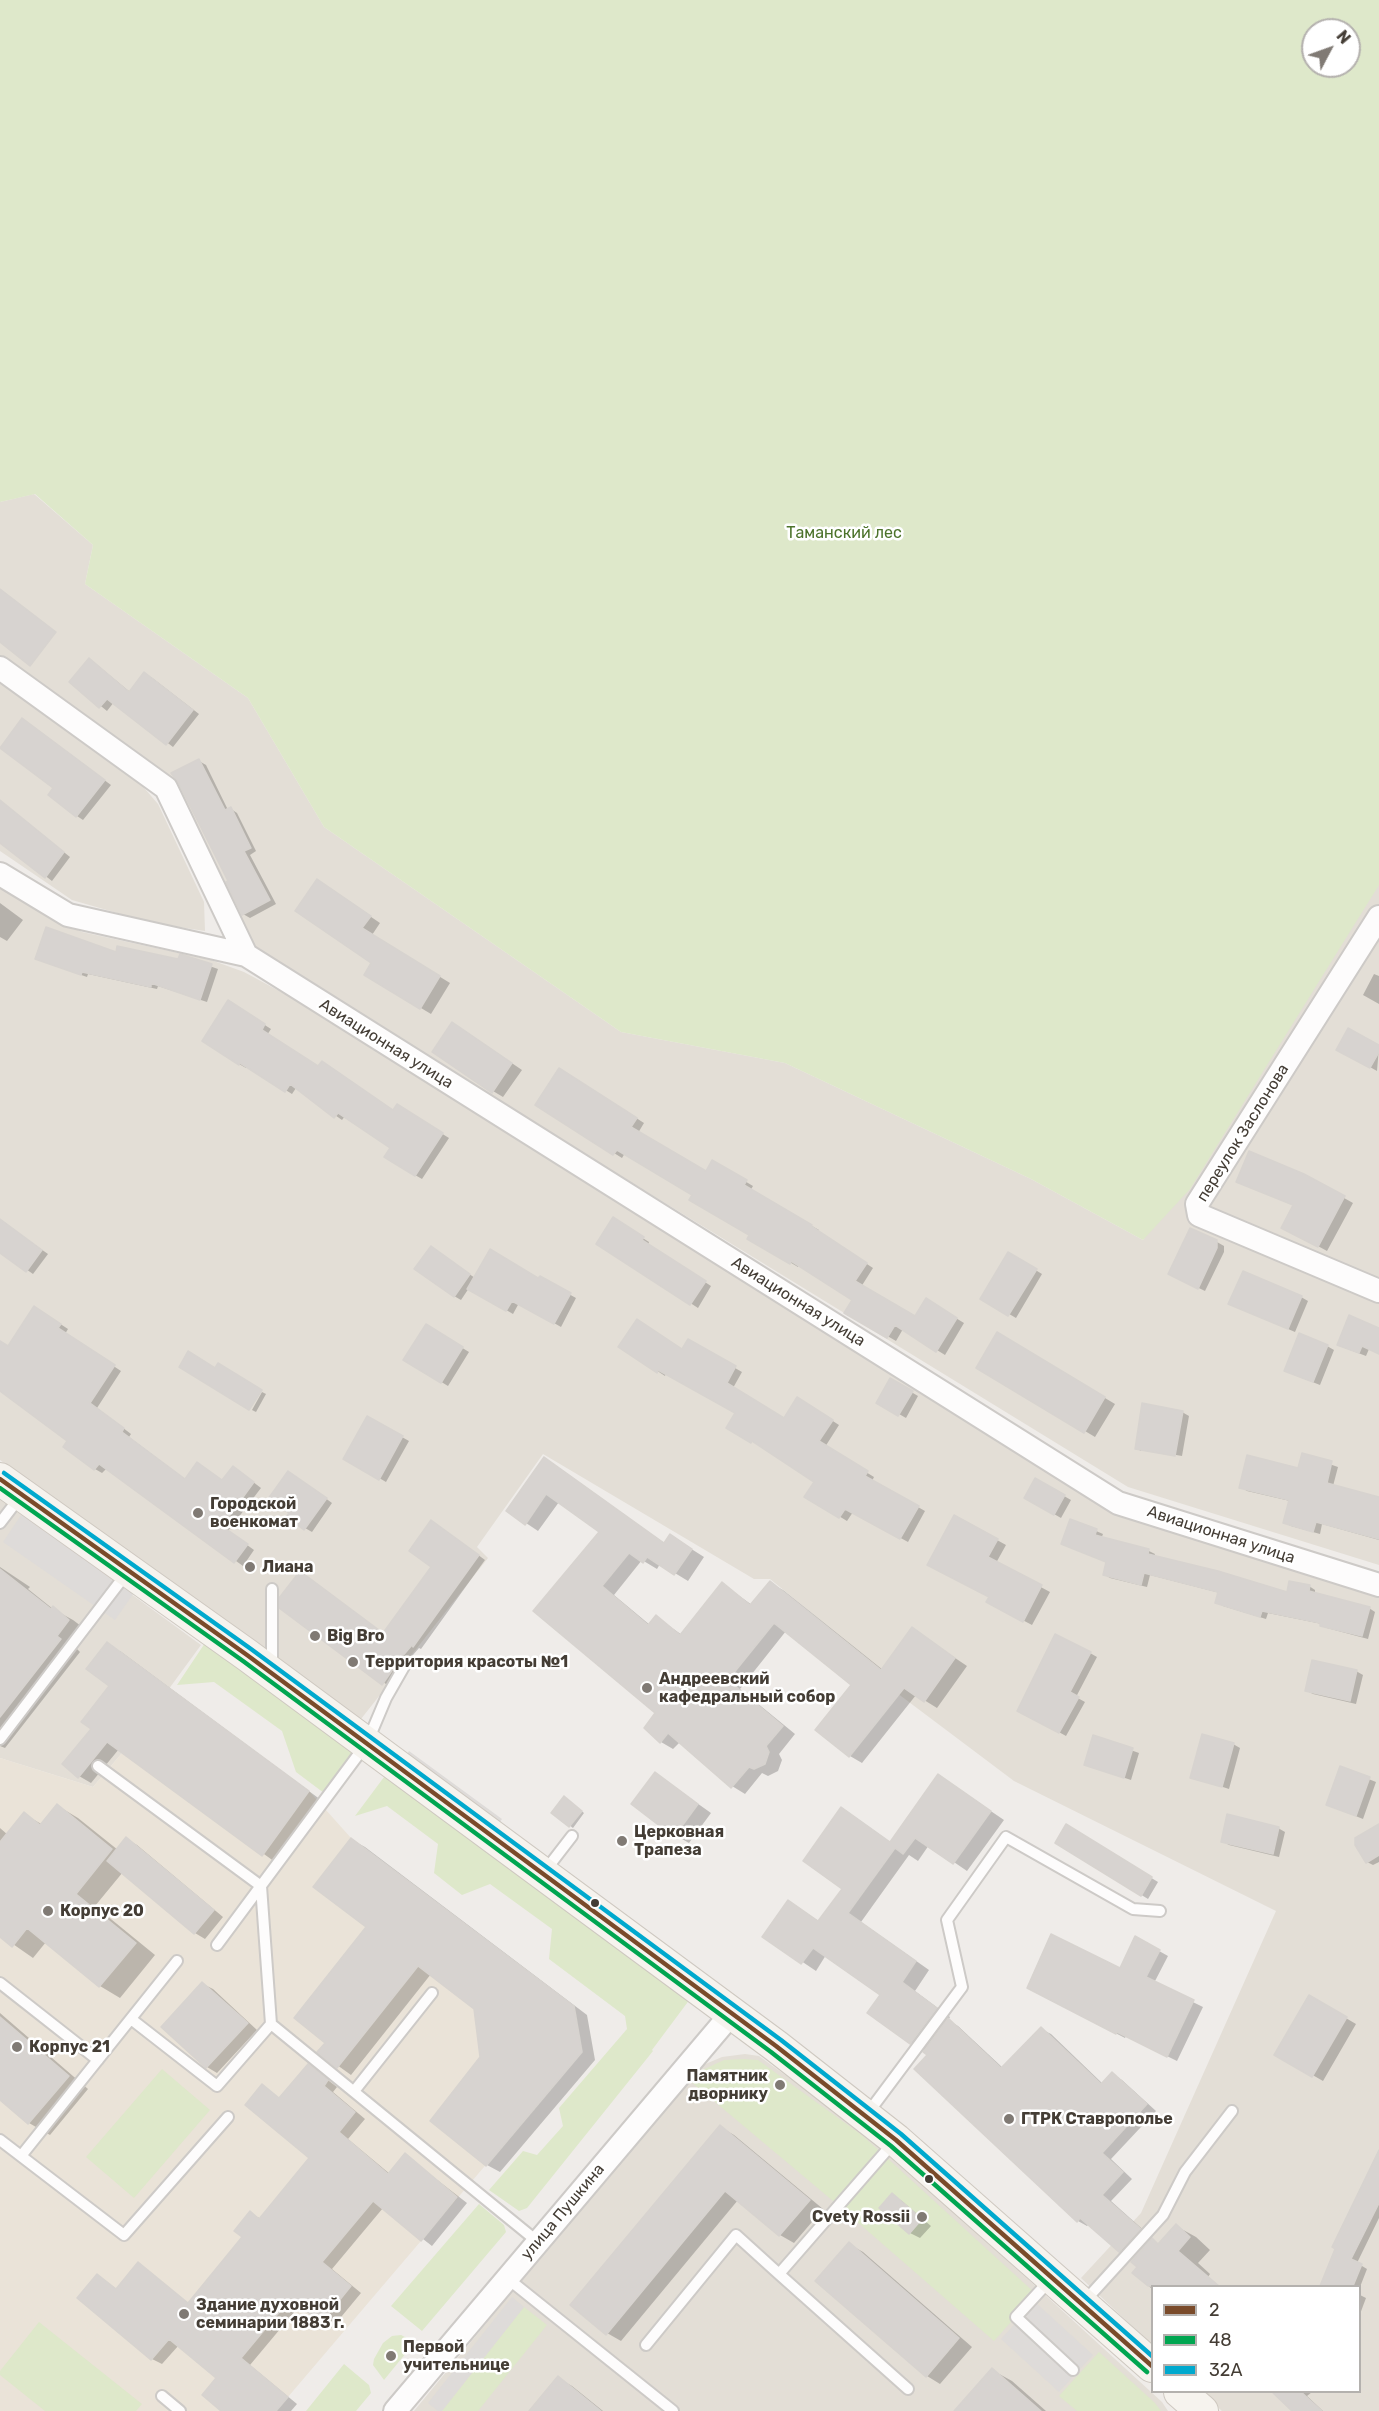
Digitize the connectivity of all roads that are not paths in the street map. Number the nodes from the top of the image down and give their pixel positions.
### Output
1 (0, 668) edge
2 (0, 874) edge
3 (1379, 917) edge
4 (246, 955) junction
5 (1379, 1291) edge
6 (11, 1487) edge
7 (0, 1523) edge
8 (128, 1571) junction
9 (1379, 1585) edge
10 (272, 1589) dead end
11 (406, 1663) dead end
12 (272, 1673) junction
13 (0, 1739) edge
14 (367, 1743) junction
15 (98, 1766) dead end
16 (572, 1836) dead end
17 (543, 1874) junction
18 (261, 1886) junction
19 (1160, 1911) dead end
20 (217, 1945) dead end
21 (177, 1961) dead end
22 (0, 1983) edge
23 (432, 1993) dead end
24 (732, 2013) junction
25 (130, 2019) junction
26 (271, 2024) junction
27 (98, 2060) junction
28 (355, 2090) junction
29 (1232, 2111) dead end
30 (866, 2116) junction
31 (228, 2117) dead end
32 (0, 2140) edge
33 (896, 2140) junction
34 (21, 2156) junction
35 (538, 2242) junction
36 (779, 2274) junction
37 (1054, 2277) junction
38 (507, 2278) junction
39 (1083, 2303) junction
40 (646, 2345) dead end
41 (1151, 2365) edge
42 (1073, 2370) dead end
43 (908, 2389) dead end
44 (1182, 2393) edge
45 (162, 2396) dead end
46 (180, 2411) edge
47 (395, 2411) edge
48 (673, 2411) edge
49 (1202, 2411) edge

1 - 4 street
2 - 4 street, Авиационная улица
3 - 5 street, переулок Заслонова
4 - 9 street, Авиационная улица
6 - 7 lane
6 - 8 street
8 - 12 street
8 - 13 lane
10 - 12 lane
11 - 14 lane
12 - 14 street
14 - 17 street
14 - 18 lane
15 - 18 lane
16 - 17 lane
17 - 24 street
18 - 20 lane
18 - 26 lane
19 - 30 lane
21 - 25 lane
22 - 27 lane
23 - 28 lane
24 - 30 street
24 - 35 street, улица Пушкина
25 - 26 lane
25 - 27 lane
26 - 28 lane
27 - 34 lane
28 - 35 lane
29 - 39 lane
30 - 33 street
31 - 34 lane
32 - 34 lane
33 - 36 lane
33 - 37 street
35 - 38 street, улица Пушкина
36 - 40 lane
36 - 43 lane
37 - 39 street
37 - 42 lane
38 - 47 street, улица Пушкина
38 - 48 lane
39 - 41 street
44 - 49 street
45 - 46 lane

